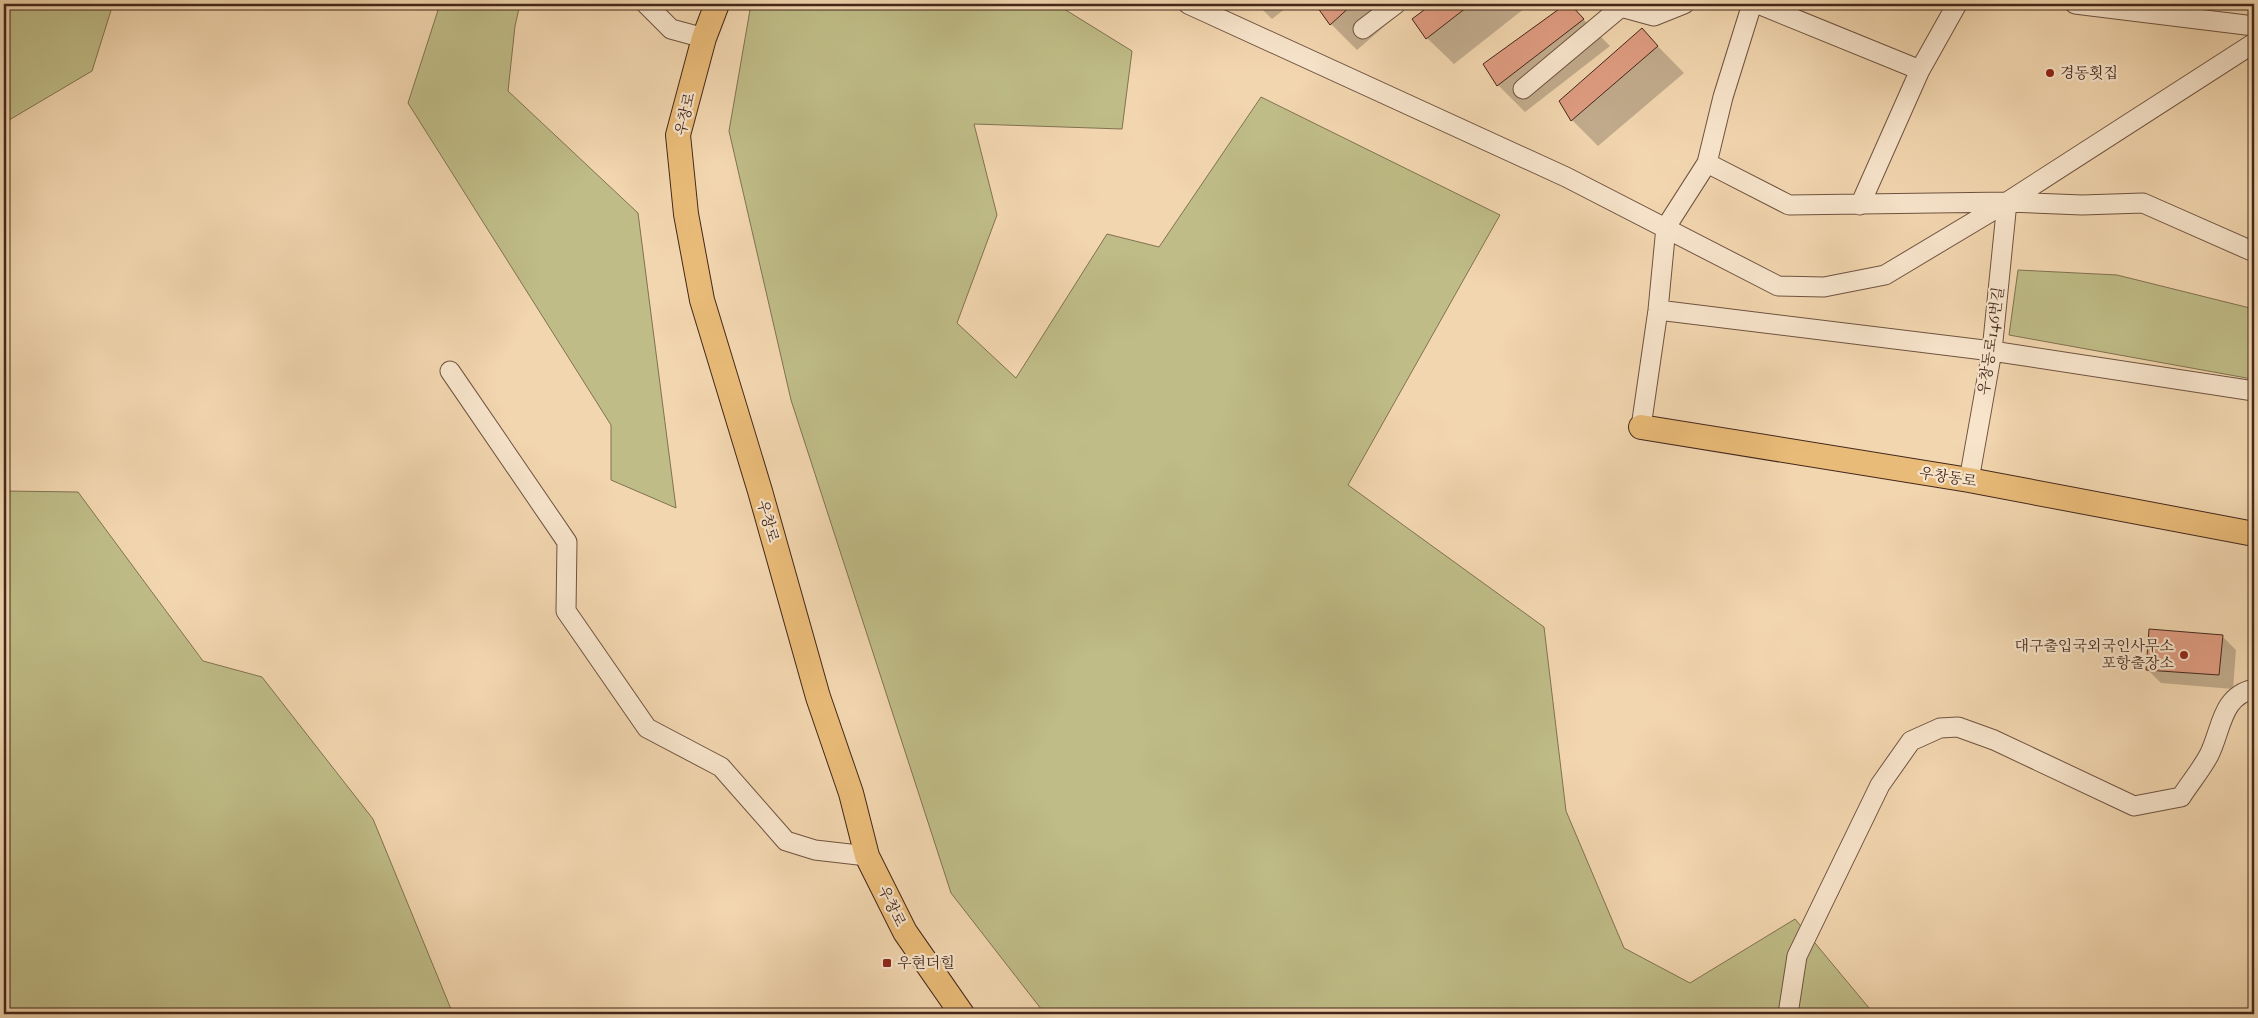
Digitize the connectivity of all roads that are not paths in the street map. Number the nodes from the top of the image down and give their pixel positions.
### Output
1 (646, 4) edge
2 (717, 4) edge
3 (1188, 4) edge
4 (1396, 4) edge
5 (1684, 4) edge
6 (1752, 4) edge
7 (1758, 4) edge
8 (1957, 4) edge
9 (2075, 4) edge
10 (1618, 5) edge
11 (2254, 26) edge
12 (1363, 30) dead end
13 (704, 38) junction
14 (2254, 42) edge
15 (1920, 70) junction
16 (1524, 89) dead end
17 (1706, 163) junction
18 (2007, 202) junction
19 (1860, 205) junction
20 (1666, 228) junction
21 (2254, 252) edge
22 (1658, 310) junction
23 (1992, 350) junction
24 (450, 371) dead end
25 (2254, 391) edge
26 (1641, 427) joint
27 (1969, 480) junction
28 (2254, 534) edge
29 (2254, 689) edge
30 (868, 856) junction
31 (962, 1014) edge
32 (1788, 1014) edge

1 - 13 street
2 - 13 main road, 우창로
3 - 20 street
4 - 12 street
5 - 10 street
6 - 17 street
7 - 15 street
8 - 15 street
9 - 11 street
10 - 16 street
13 - 30 main road, 우창로
14 - 18 street
15 - 19 street
17 - 19 street
17 - 20 street
18 - 19 street
18 - 20 street
18 - 21 street
18 - 23 street, 우창동로146번길
20 - 22 street
22 - 23 street
22 - 26 street
23 - 25 street
23 - 27 street, 우창동로146번길
24 - 30 street
26 - 27 main road, 우창동로
27 - 28 main road, 우창동로
29 - 32 street
30 - 31 main road, 우창로

